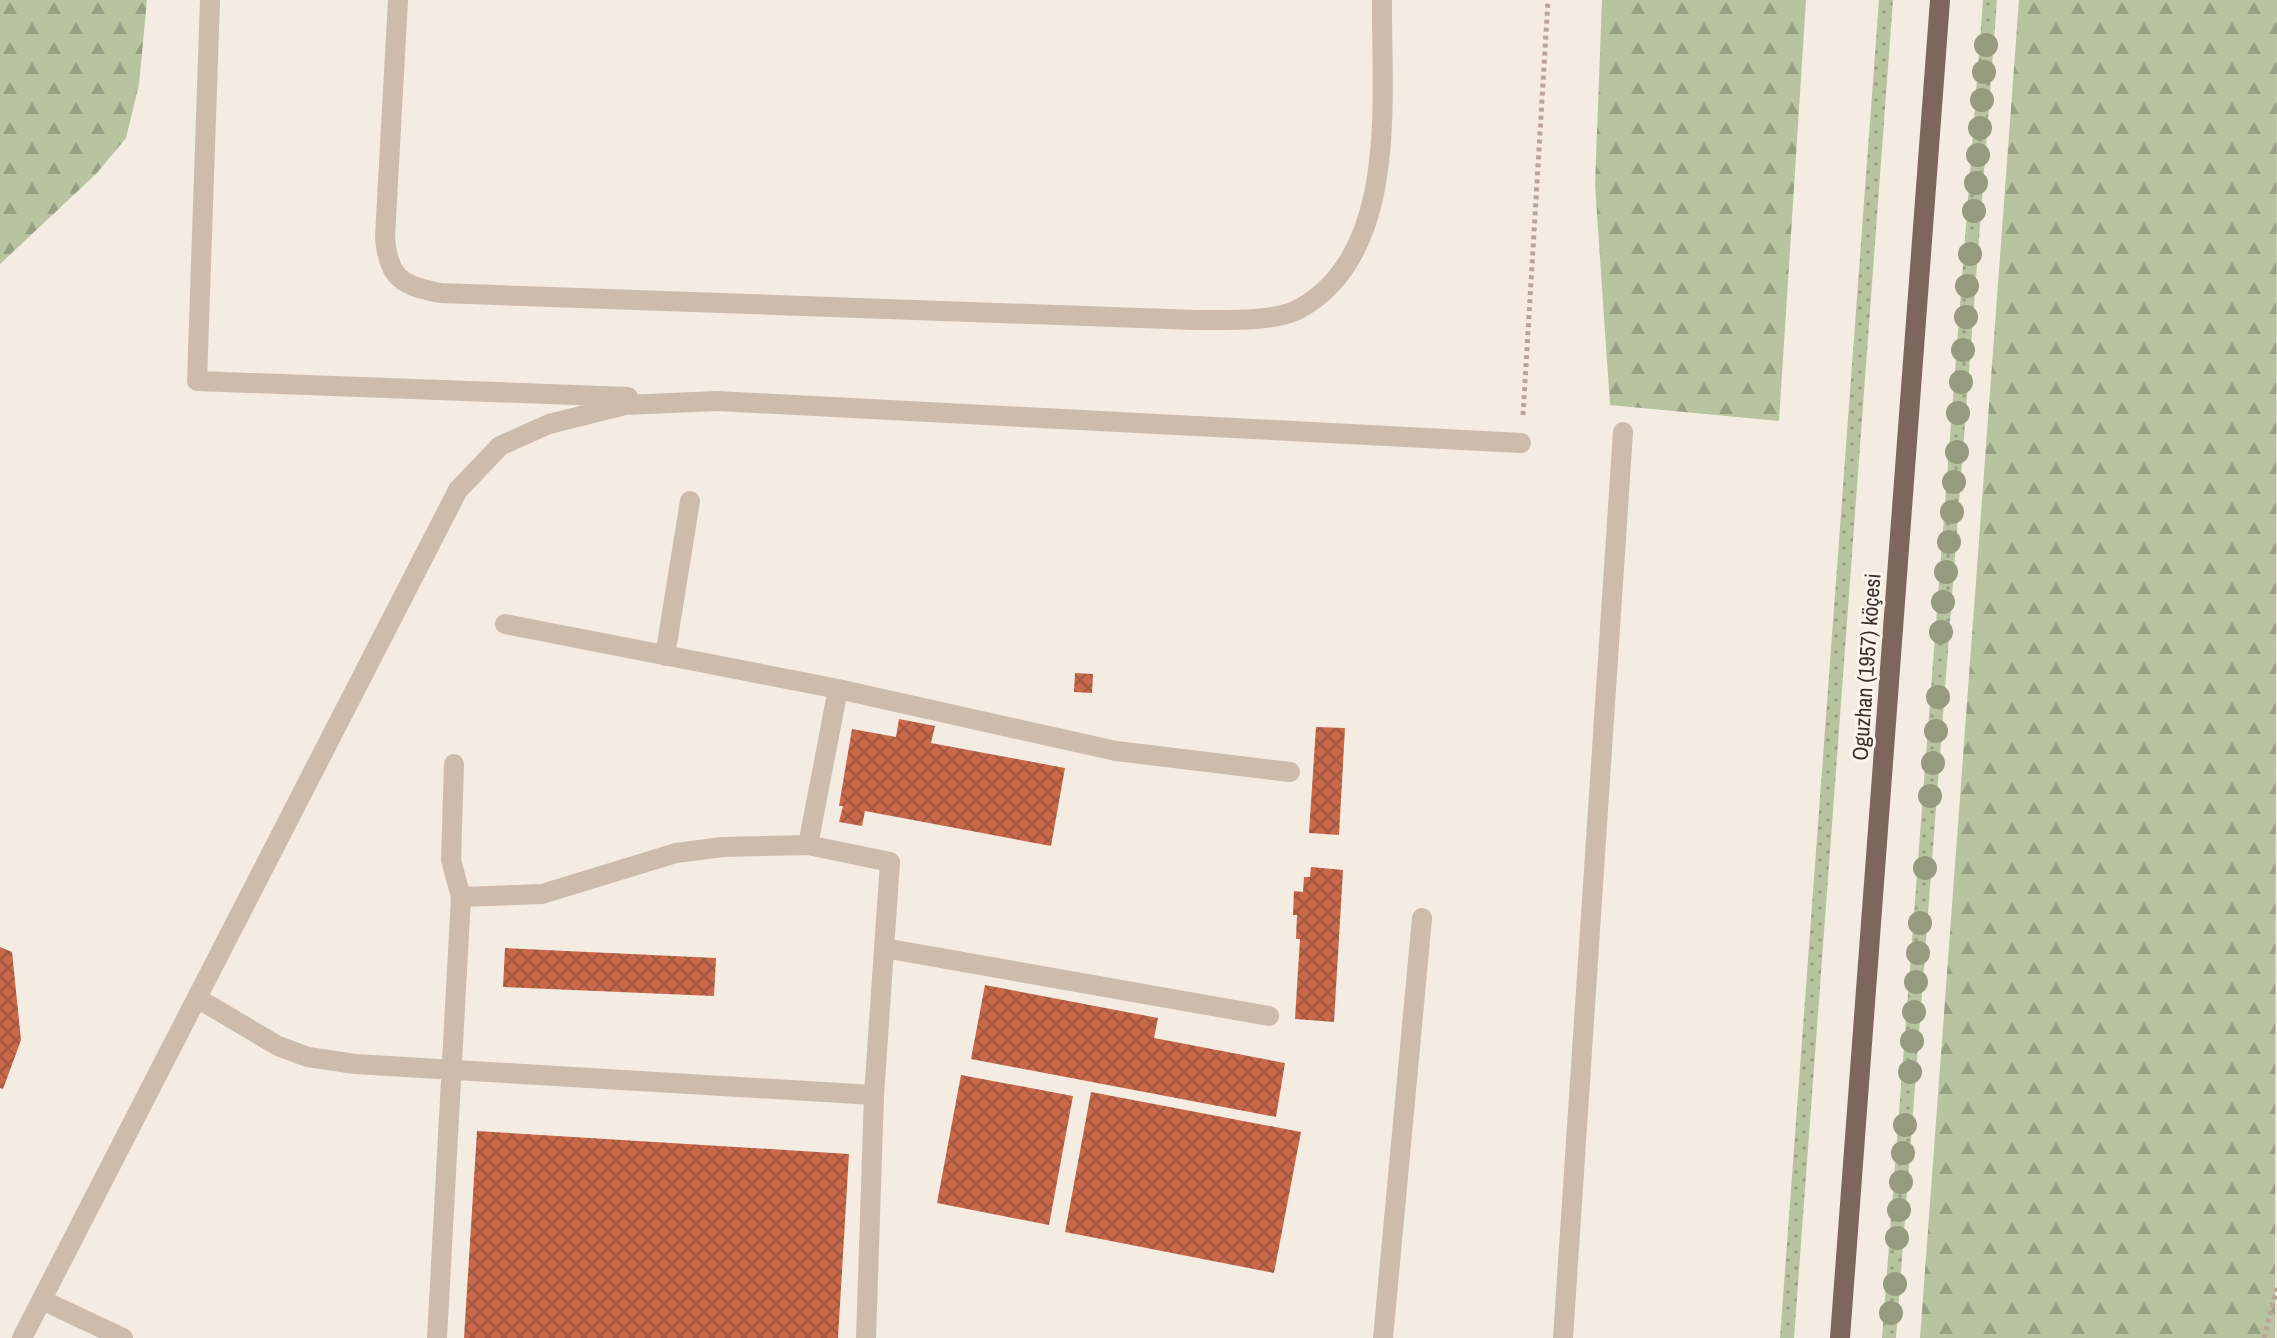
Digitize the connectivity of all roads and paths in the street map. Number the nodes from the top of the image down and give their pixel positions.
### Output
1 (210, 0) edge
2 (398, 0) edge
3 (1382, 0) edge
4 (1548, 0) edge
5 (1940, 0) edge
6 (717, 401) junction
7 (1623, 432) dead end
8 (1521, 443) joint
9 (690, 501) dead end
10 (505, 624) dead end
11 (665, 656) junction
12 (838, 689) junction
13 (454, 764) dead end
14 (1290, 772) dead end
15 (808, 845) junction
16 (461, 897) junction
17 (1422, 918) dead end
18 (884, 948) junction
19 (197, 998) junction
20 (1269, 1016) dead end
21 (452, 1070) junction
22 (874, 1095) junction
23 (2277, 1288) edge
24 (42, 1300) junction
25 (22, 1338) edge
26 (123, 1338) edge
27 (437, 1338) edge
28 (866, 1338) edge
29 (1383, 1338) edge
30 (1563, 1338) edge
31 (1840, 1338) edge
32 (2264, 1338) edge

1 - 6 lane
2 - 3 lane
4 - 8 path
5 - 31 main road, Oguzhan (1957) köçesi
6 - 8 lane
6 - 19 lane
7 - 30 lane
9 - 11 lane
10 - 11 lane
11 - 12 lane
12 - 14 lane
12 - 15 lane
13 - 16 lane
15 - 16 lane
15 - 18 lane
16 - 21 lane
17 - 29 lane
18 - 20 lane
18 - 22 lane
19 - 21 lane
19 - 24 lane
21 - 22 lane
21 - 27 lane
22 - 28 lane
23 - 32 path
24 - 25 lane
24 - 26 lane

